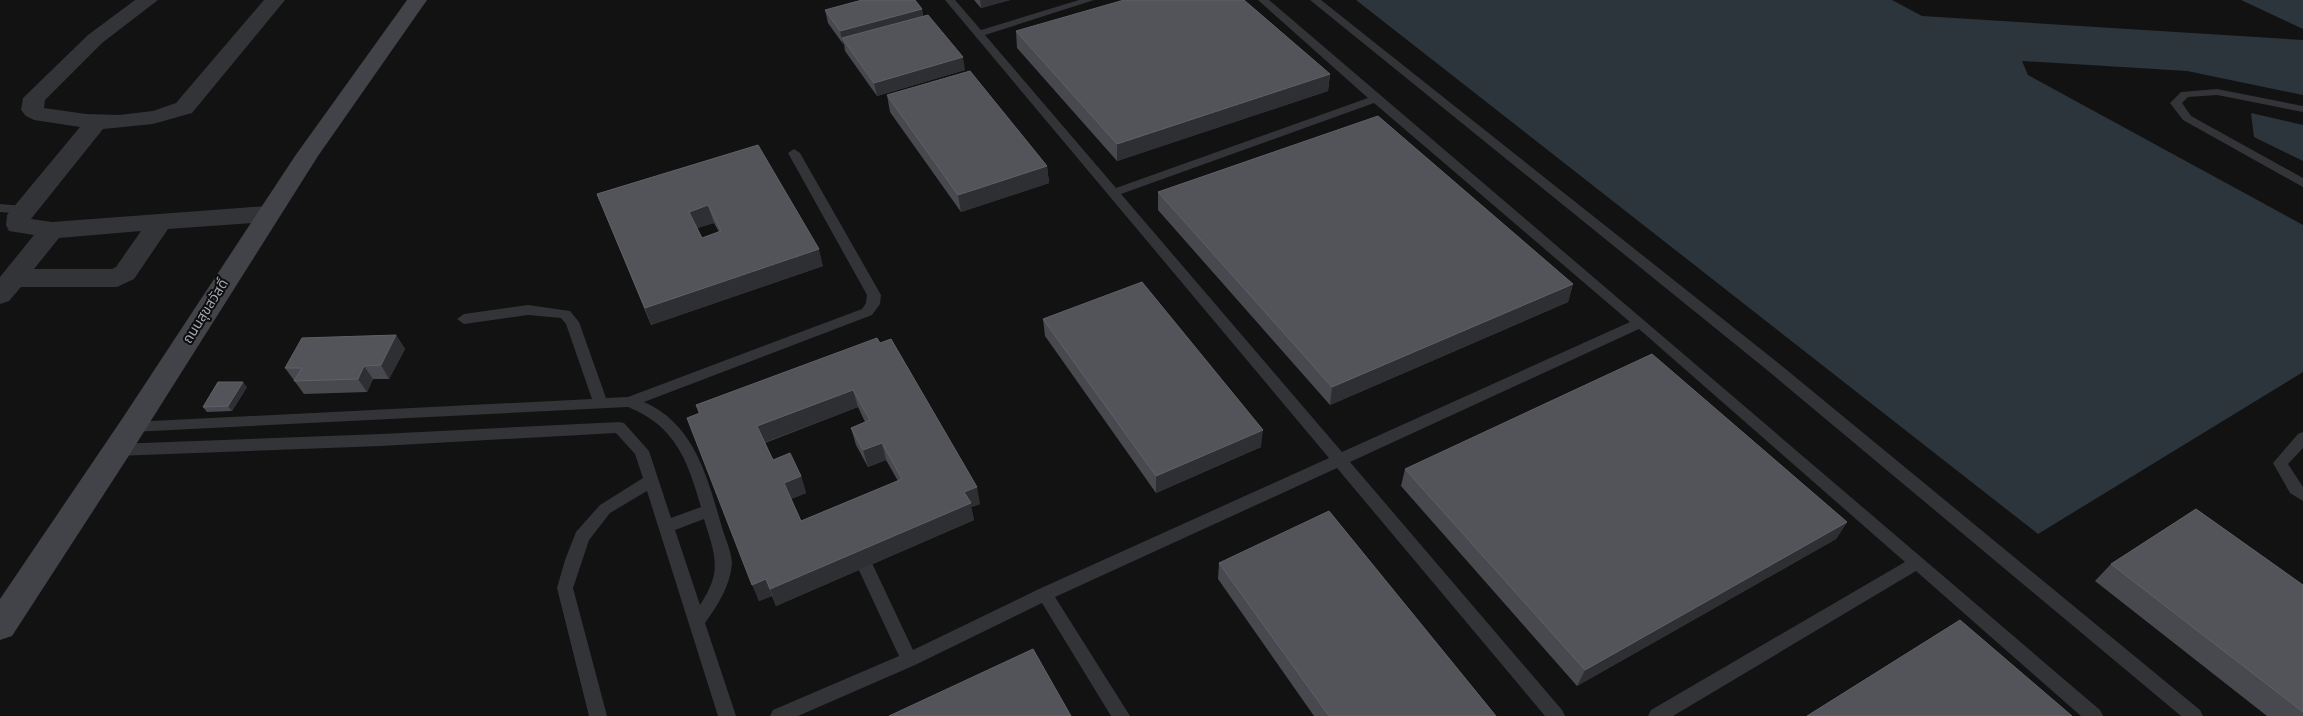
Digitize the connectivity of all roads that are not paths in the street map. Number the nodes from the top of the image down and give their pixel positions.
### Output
1 (148, 0) edge
2 (275, 0) edge
3 (417, 0) edge
4 (950, 0) edge
5 (1089, 0) edge
6 (1263, 0) edge
7 (1315, 0) edge
8 (978, 34) junction
9 (1376, 99) junction
10 (2303, 109) edge
11 (97, 122) junction
12 (794, 153) dead end
13 (2303, 183) edge
14 (1112, 193) junction
15 (12, 209) edge
16 (266, 214) junction
17 (170, 222) junction
18 (52, 230) junction
19 (6, 285) edge
20 (464, 319) dead end
21 (1640, 323) junction
22 (630, 402) junction
23 (601, 403) junction
24 (392, 414) junction
25 (132, 427) junction
26 (619, 427) junction
27 (2303, 438) edge
28 (381, 440) junction
29 (116, 450) junction
30 (1337, 459) junction
31 (651, 481) junction
32 (2303, 495) edge
33 (708, 511) junction
34 (666, 527) junction
35 (1916, 563) junction
36 (865, 566) edge
37 (1045, 594) junction
38 (697, 622) junction
39 (0, 626) edge
40 (909, 660) junction
41 (598, 716) edge
42 (728, 716) edge
43 (779, 716) edge
44 (1120, 716) edge
45 (1556, 716) edge
46 (1657, 716) edge
47 (2094, 716) edge
48 (2194, 716) edge

1 - 11 street
2 - 11 street
3 - 16 main road, ถนนสุขสวัสดิ์
4 - 8 lane
5 - 8 lane
6 - 9 lane
7 - 48 lane
8 - 14 lane
9 - 14 lane
9 - 21 lane
10 - 13 lane
11 - 15 street
12 - 22 lane
14 - 30 lane
15 - 18 street
16 - 17 street
16 - 25 main road, ถนนสุขสวัสดิ์
17 - 18 street
17 - 19 street
18 - 19 street
20 - 23 lane
21 - 30 lane
21 - 35 lane
22 - 23 lane
22 - 26 lane
22 - 33 lane
23 - 24 lane
24 - 25 lane
24 - 28 lane
25 - 29 main road, ถนนสุขสวัสดิ์
26 - 28 lane
26 - 31 lane
27 - 32 lane
28 - 29 lane
29 - 39 main road, ถนนสุขสวัสดิ์
30 - 37 lane
30 - 45 lane
31 - 34 lane
31 - 41 lane
33 - 34 lane
33 - 38 lane
34 - 38 lane
35 - 46 lane
35 - 47 lane
36 - 40 lane
37 - 40 lane
37 - 44 lane
38 - 42 lane
40 - 43 lane

